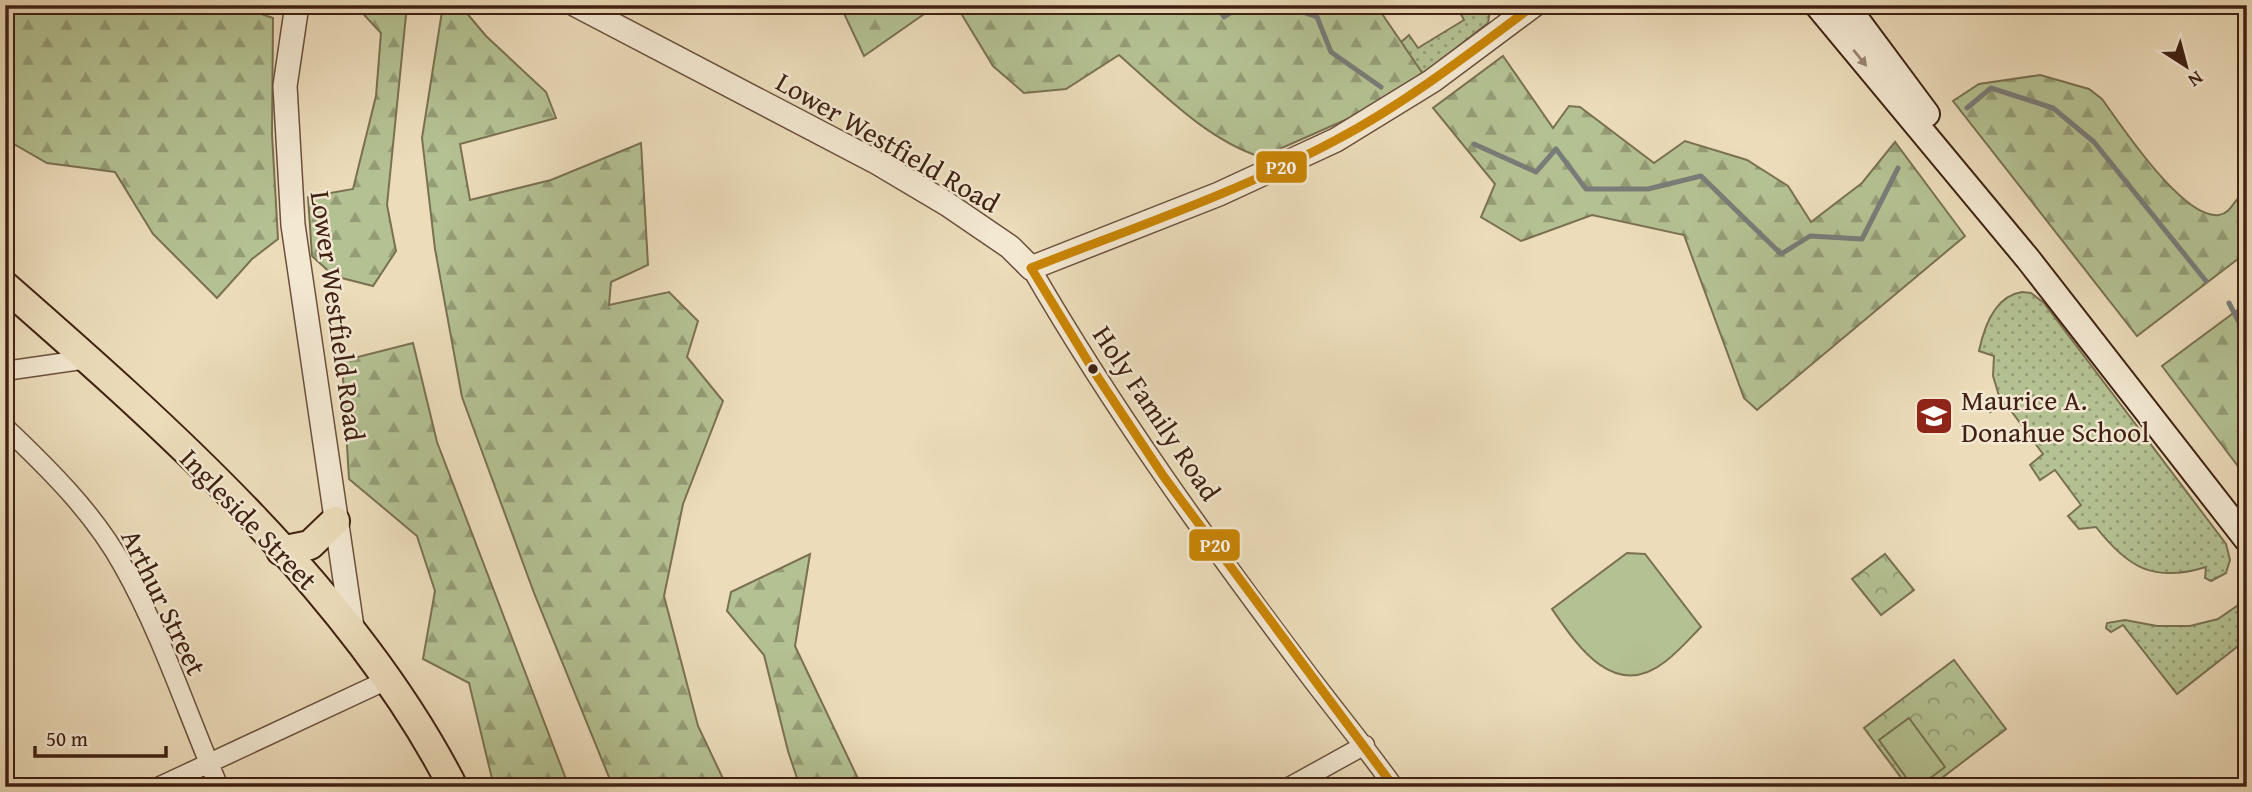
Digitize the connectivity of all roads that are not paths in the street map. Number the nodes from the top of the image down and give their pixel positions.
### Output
1 (297, 5) edge
2 (576, 5) edge
3 (1534, 5) edge
4 (1817, 5) edge
5 (1846, 5) edge
6 (2028, 259) junction
7 (1031, 268) junction
8 (5, 286) edge
9 (88, 359) junction
10 (5, 370) edge
11 (5, 427) edge
12 (335, 521) junction
13 (2247, 540) edge
14 (281, 551) junction
15 (353, 634) junction
16 (387, 680) junction
17 (1365, 745) junction
18 (209, 764) junction
19 (158, 787) edge
20 (219, 787) edge
21 (453, 787) edge
22 (1289, 787) edge
23 (1394, 787) edge

1 - 12 street, Lower Westfield Road
2 - 7 street, Lower Westfield Road
3 - 7 street
4 -> 6 main road
5 - 6 main road
6 - 13 main road
7 - 17 street, Holy Family Road
8 - 9 main road, Ingleside Street
9 - 10 street
9 - 14 main road, Ingleside Street
11 - 18 street, Arthur Street
12 - 14 main road
12 - 15 street, Lower Westfield Road
14 - 15 main road, Ingleside Street
15 - 16 main road, Ingleside Street
16 - 18 street
16 - 21 main road, Ingleside Street
17 - 22 street
17 - 23 street, Holy Family Road
18 - 19 street
18 - 20 street, Arthur Street

